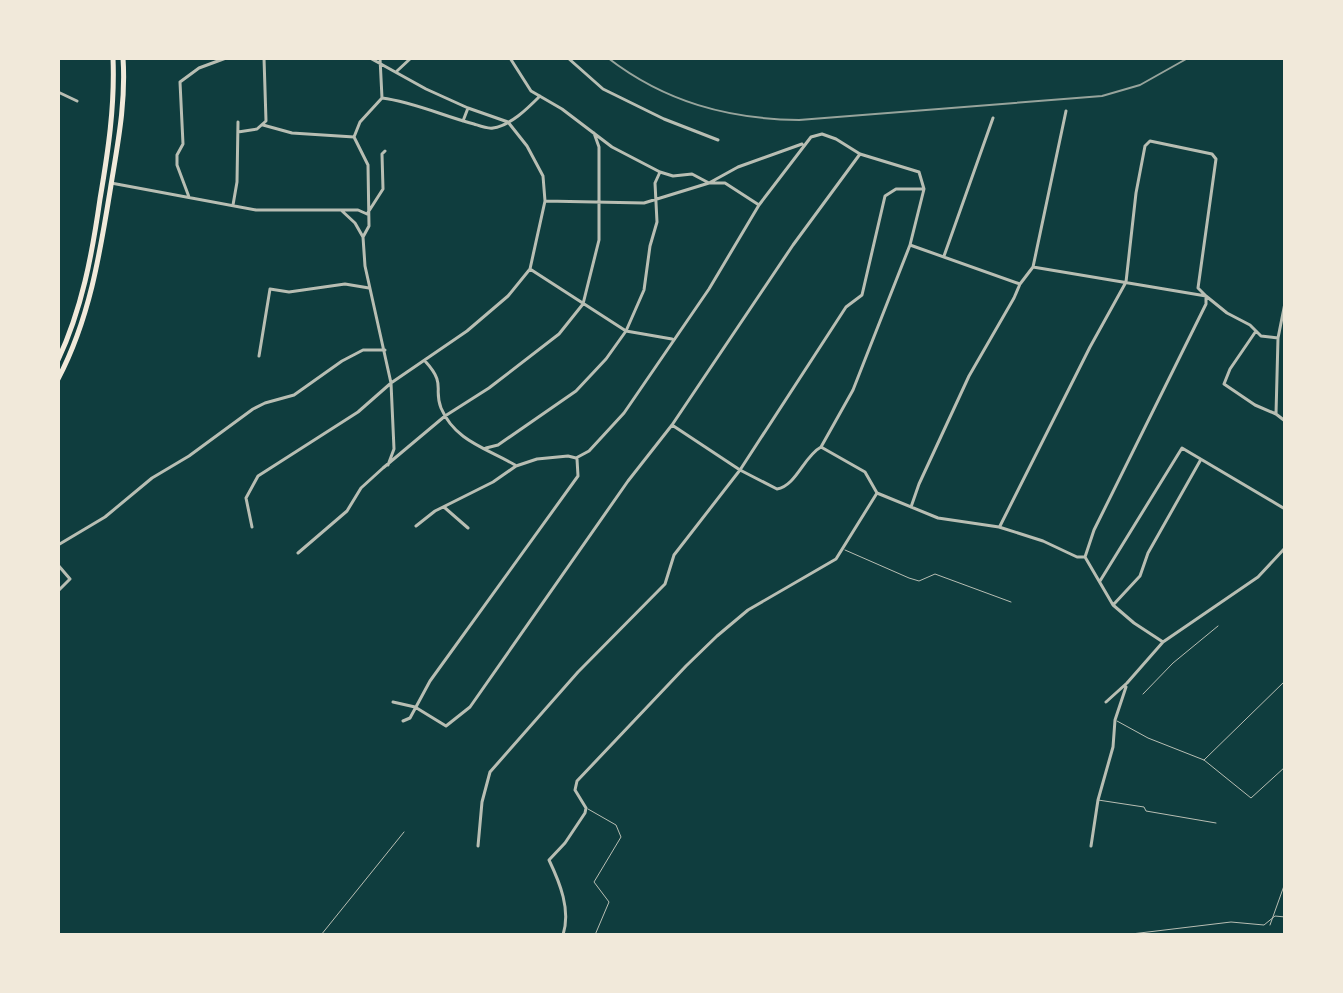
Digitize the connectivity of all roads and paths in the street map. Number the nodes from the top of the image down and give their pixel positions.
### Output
1 (113, 58) edge
2 (123, 58) edge
3 (264, 58) edge
4 (370, 58) edge
5 (380, 58) edge
6 (411, 58) edge
7 (510, 58) edge
8 (568, 58) edge
9 (225, 59) edge
10 (380, 65) junction
11 (397, 71) junction
12 (58, 92) edge
13 (540, 96) junction
14 (382, 98) junction
15 (77, 101) dead end
16 (468, 108) junction
17 (1066, 111) dead end
18 (993, 118) dead end
19 (463, 121) junction
20 (238, 122) dead end
21 (508, 122) junction
22 (262, 125) junction
23 (238, 132) junction
24 (594, 133) junction
25 (354, 137) junction
26 (718, 140) dead end
27 (804, 143) junction
28 (385, 151) dead end
29 (860, 154) junction
30 (660, 172) junction
31 (111, 183) junction
32 (709, 183) junction
33 (924, 189) junction
34 (189, 197) junction
35 (656, 200) junction
36 (545, 201) junction
37 (600, 203) junction
38 (233, 205) junction
39 (759, 205) junction
40 (341, 210) junction
41 (367, 214) junction
42 (363, 237) junction
43 (910, 245) junction
44 (944, 256) junction
45 (1033, 267) junction
46 (530, 269) junction
47 (1126, 282) junction
48 (1020, 284) junction
49 (369, 288) junction
50 (1206, 296) junction
51 (1285, 303) edge
52 (583, 304) junction
53 (626, 331) junction
54 (1256, 331) junction
55 (1278, 338) junction
56 (672, 339) junction
57 (385, 350) junction
58 (259, 356) dead end
59 (58, 359) edge
60 (425, 361) junction
61 (58, 379) edge
62 (391, 383) junction
63 (1276, 414) junction
64 (445, 416) junction
65 (1285, 421) edge
66 (672, 425) junction
67 (821, 447) junction
68 (486, 448) junction
69 (576, 458) junction
70 (1200, 461) junction
71 (388, 465) junction
72 (516, 466) junction
73 (740, 470) junction
74 (877, 493) junction
75 (444, 506) junction
76 (911, 508) junction
77 (1285, 509) edge
78 (416, 526) dead end
79 (252, 527) dead end
80 (999, 527) junction
81 (468, 528) dead end
82 (58, 545) edge
83 (1285, 548) edge
84 (843, 549) junction
85 (298, 553) dead end
86 (1085, 557) junction
87 (58, 565) edge
88 (1100, 581) junction
89 (58, 591) edge
90 (1011, 602) dead end
91 (1113, 605) junction
92 (1218, 626) dead end
93 (1163, 642) junction
94 (1285, 681) edge
95 (1127, 683) junction
96 (1143, 694) dead end
97 (393, 702) dead end
98 (1106, 702) dead end
99 (415, 707) junction
100 (1115, 720) junction
101 (403, 721) dead end
102 (1204, 760) junction
103 (1285, 767) edge
104 (1098, 800) junction
105 (586, 808) junction
106 (1216, 823) dead end
107 (404, 832) dead end
108 (478, 846) dead end
109 (1091, 846) dead end
110 (1285, 883) edge
111 (1275, 916) junction
112 (1285, 917) edge
113 (1270, 925) dead end
114 (321, 935) edge
115 (563, 935) edge
116 (595, 935) edge
117 (1123, 935) edge

1 - 59 main road
2 - 31 main road
3 - 22 street
4 - 10 street
5 - 10 street
6 - 11 street
7 - 13 street
8 - 26 street
9 - 34 street
10 - 11 street
10 - 14 street
11 - 16 street
12 - 15 street
13 - 21 street
13 - 24 street
14 - 19 street
14 - 25 street
16 - 19 street
16 - 21 street
17 - 45 street
18 - 44 street
19 - 21 street
20 - 23 street
21 - 36 street
22 - 23 street
22 - 25 street
23 - 38 street
24 - 30 street
24 - 37 street
25 - 41 street
27 - 29 street
27 - 32 street
27 - 39 street
28 - 41 street
29 - 33 street
29 - 66 street
30 - 32 street
30 - 35 street
31 - 34 street
31 - 61 main road
32 - 35 street
32 - 39 street
33 - 43 street
33 - 73 street
34 - 38 street
35 - 37 street
35 - 53 street
36 - 37 street
36 - 46 street
37 - 52 street
38 - 40 street
39 - 56 street
40 - 41 street
40 - 42 street
41 - 42 street
42 - 49 street
43 - 44 street
43 - 67 street
44 - 48 street
45 - 47 street
45 - 48 street
46 - 52 street
46 - 60 street
47 - 50 street
47 - 50 street
47 - 80 street
48 - 76 street
49 - 57 street
49 - 58 street
50 - 54 street
50 - 86 street
51 - 55 street
52 - 53 street
52 - 64 street
53 - 56 street
53 - 68 street
54 - 55 street
54 - 63 street
55 - 63 street
56 - 69 street
57 - 62 street
57 - 82 street
60 - 62 street
60 - 64 street
62 - 71 street
62 - 79 street
63 - 65 street
64 - 68 street
64 - 71 street
66 - 73 street
66 - 99 street
67 - 73 street
67 - 74 street
68 - 72 street
69 - 72 street
69 - 99 street
70 - 77 street
70 - 88 street
70 - 91 street
71 - 85 street
72 - 75 street
73 - 108 street
74 - 76 street
74 - 84 street
75 - 78 street
75 - 81 street
76 - 80 street
80 - 86 street
83 - 93 street
84 - 90 lane
84 - 105 street
86 - 88 street
87 - 89 street
88 - 91 street
91 - 93 street
92 - 96 lane
93 - 95 street
94 - 102 lane
95 - 98 street
95 - 100 street
97 - 99 street
99 - 101 street
100 - 102 lane
100 - 104 street
102 - 103 lane
104 - 106 lane
104 - 109 street
105 - 115 street
105 - 116 lane
107 - 114 lane
110 - 111 lane
111 - 112 lane
111 - 113 lane
111 - 117 lane

